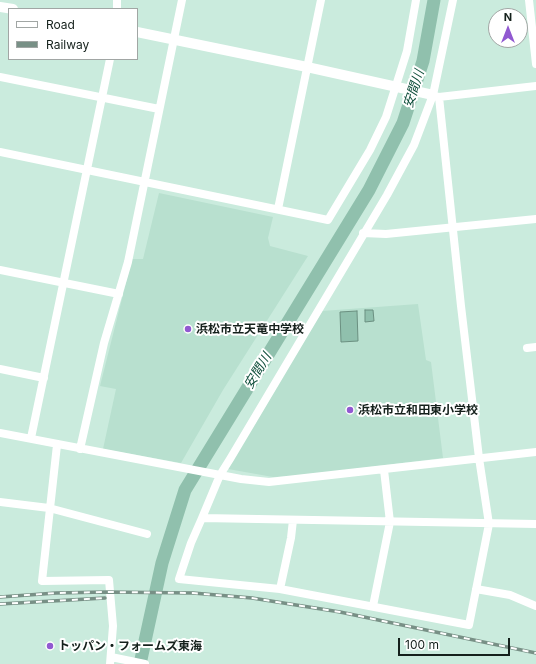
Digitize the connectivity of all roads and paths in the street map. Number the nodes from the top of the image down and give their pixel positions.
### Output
1 (182, 0) edge
2 (321, 0) edge
3 (416, 0) edge
4 (453, 0) edge
5 (529, 0) edge
6 (138, 32) edge
7 (174, 39) junction
8 (110, 60) edge
9 (536, 64) edge
10 (307, 67) junction
11 (0, 76) edge
12 (396, 86) junction
13 (536, 86) edge
14 (435, 96) junction
15 (102, 98) junction
16 (159, 109) junction
17 (0, 152) edge
18 (87, 169) junction
19 (144, 181) junction
20 (278, 209) junction
21 (536, 219) edge
22 (454, 226) junction
23 (363, 233) junction
24 (0, 270) edge
25 (64, 283) junction
26 (120, 294) junction
27 (536, 347) edge
28 (527, 348) dead end
29 (0, 369) edge
30 (44, 378) junction
31 (0, 433) edge
32 (31, 438) junction
33 (57, 445) junction
34 (80, 449) junction
35 (536, 452) edge
36 (480, 458) junction
37 (384, 470) junction
38 (219, 475) junction
39 (0, 502) edge
40 (49, 508) junction
41 (202, 518) junction
42 (293, 520) junction
43 (390, 522) junction
44 (490, 524) junction
45 (536, 524) edge
46 (147, 534) dead end
47 (280, 589) junction
48 (476, 589) junction
49 (373, 606) junction
50 (536, 606) edge
51 (111, 661) edge
52 (146, 664) edge

1 - 7 street
2 - 10 street
3 - 12 street
4 - 14 street
5 - 9 street
6 - 7 street
7 - 10 street
7 - 16 street
8 - 15 street
10 - 12 street
10 - 20 street
11 - 15 street
12 - 14 street
12 - 20 street
13 - 14 street
14 - 22 street
14 - 23 street
15 - 16 street
15 - 18 street
16 - 19 street
17 - 18 street
18 - 19 street
18 - 25 street
19 - 20 street
19 - 26 street
21 - 22 street
22 - 23 street
22 - 36 street
23 - 38 street
24 - 25 street
25 - 26 street
25 - 30 street
26 - 34 street
27 - 28 street
29 - 30 street
30 - 32 street
31 - 32 street
32 - 33 street
33 - 34 street
33 - 40 street
34 - 38 street
35 - 36 street
36 - 37 street
36 - 44 street
37 - 38 street
37 - 43 street
38 - 41 street
39 - 40 street
40 - 46 street
40 - 51 street
41 - 42 street
41 - 47 street
42 - 43 street
42 - 47 street
43 - 44 street
43 - 49 street
44 - 45 street
44 - 48 street
47 - 49 street
48 - 49 street
48 - 50 street
51 - 52 street

